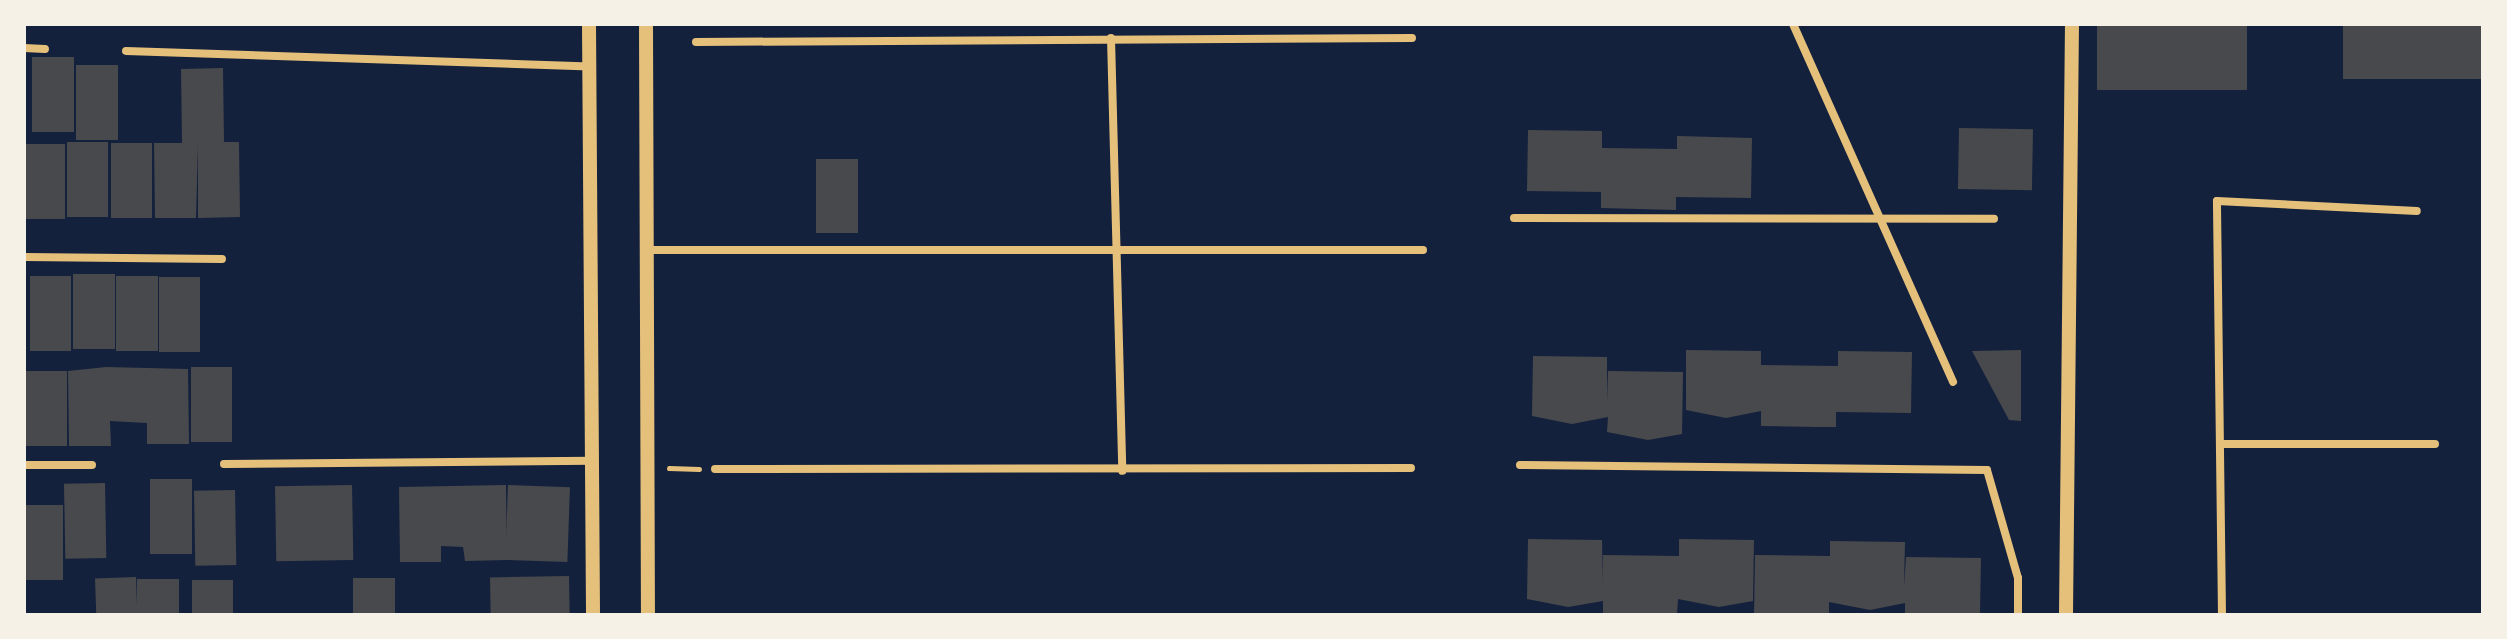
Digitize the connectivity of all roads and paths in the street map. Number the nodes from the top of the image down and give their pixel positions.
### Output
1 (589, 24) edge
2 (646, 24) edge
3 (1793, 24) edge
4 (2072, 24) edge
5 (1111, 38) junction
6 (1412, 38) dead end
7 (696, 42) dead end
8 (24, 48) edge
9 (45, 49) dead end
10 (126, 51) dead end
11 (590, 66) junction
12 (2417, 211) dead end
13 (1514, 218) dead end
14 (1878, 218) junction
15 (1994, 219) dead end
16 (647, 250) junction
17 (1423, 250) dead end
18 (1115, 254) junction
19 (24, 257) edge
20 (222, 259) dead end
21 (1953, 382) dead end
22 (2220, 444) junction
23 (2435, 444) dead end
24 (592, 461) junction
25 (224, 464) dead end
26 (24, 465) edge
27 (92, 465) dead end
28 (1520, 465) dead end
29 (648, 468) junction
30 (1411, 468) dead end
31 (715, 469) joint
32 (1122, 471) junction
33 (593, 615) edge
34 (648, 615) edge
35 (2018, 615) edge
36 (2066, 615) edge
37 (2222, 615) edge

1 - 11 street
2 - 16 street
3 - 14 street
4 - 36 street
5 - 6 street
5 - 7 street
5 - 18 street
8 - 9 street
10 - 11 street
11 - 24 street
12 - 22 street
13 - 14 street
14 - 15 street
14 - 21 street
16 - 18 street
16 - 29 street
17 - 18 street
18 - 32 street
19 - 20 street
22 - 23 street
22 - 37 street
24 - 25 street
24 - 33 street
26 - 27 street
28 - 35 street
29 - 31 path
29 - 34 street
30 - 32 street
31 - 32 street

